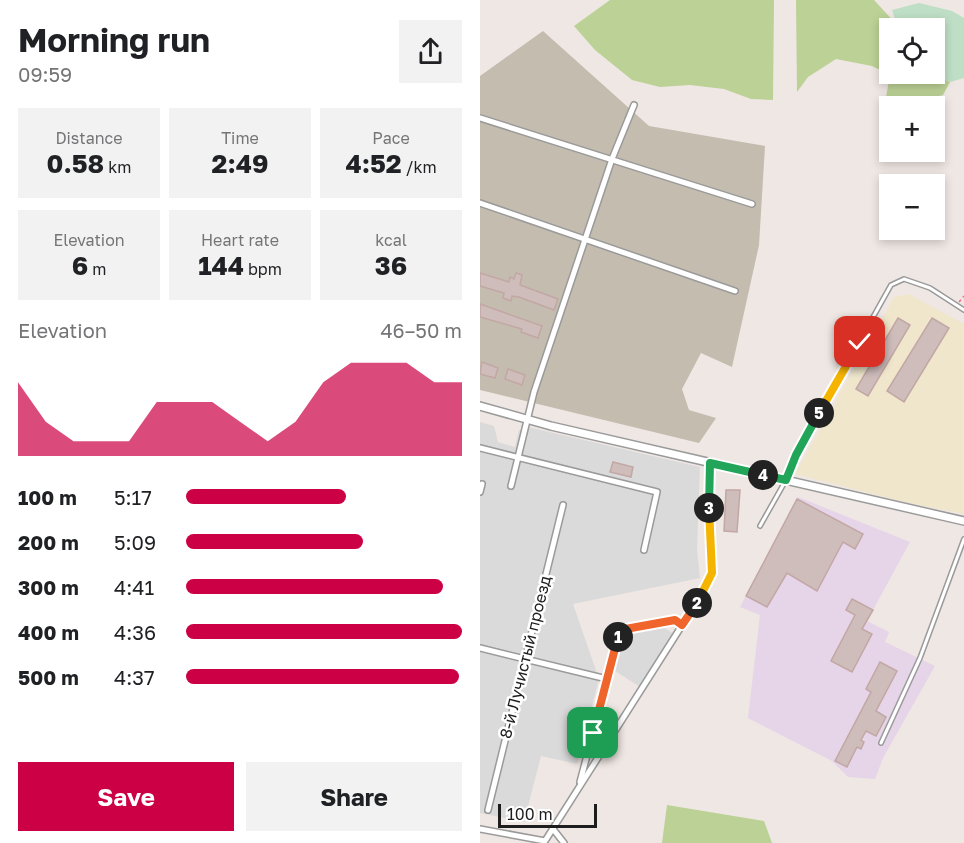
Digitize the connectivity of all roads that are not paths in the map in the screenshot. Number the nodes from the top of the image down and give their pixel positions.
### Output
1 (634, 105) dead end
2 (480, 118) edge
3 (612, 159) junction
4 (480, 203) edge
5 (752, 204) dead end
6 (585, 239) junction
7 (735, 291) dead end
8 (964, 310) edge
9 (480, 406) edge
10 (526, 419) junction
11 (480, 448) edge
12 (517, 458) junction
13 (710, 463) junction
14 (786, 480) junction
15 (482, 484) dead end
16 (511, 486) dead end
17 (480, 492) edge
18 (562, 505) dead end
19 (964, 521) edge
20 (760, 526) dead end
21 (964, 539) edge
22 (644, 550) dead end
23 (682, 625) junction
24 (480, 648) edge
25 (523, 659) junction
26 (607, 679) junction
27 (881, 743) dead end
28 (579, 787) junction
29 (488, 810) dead end
30 (553, 829) junction
31 (481, 830) edge
32 (480, 838) edge
33 (564, 843) edge

1 - 3 street
2 - 3 street
3 - 5 street
3 - 6 street
4 - 6 street
6 - 7 street
6 - 10 street
8 - 14 lane
9 - 10 street
10 - 12 street
10 - 13 street
11 - 12 street
12 - 16 street
12 - 22 street
13 - 14 street
13 - 23 street
14 - 19 street
14 - 20 lane
15 - 17 street
18 - 25 street, 8-й Лучистый проезд
21 - 27 lane
23 - 26 street
23 - 28 street
24 - 25 street
25 - 26 street
25 - 29 street, 8-й Лучистый проезд
26 - 28 street
28 - 30 street
30 - 31 street
30 - 33 street
31 - 32 street

